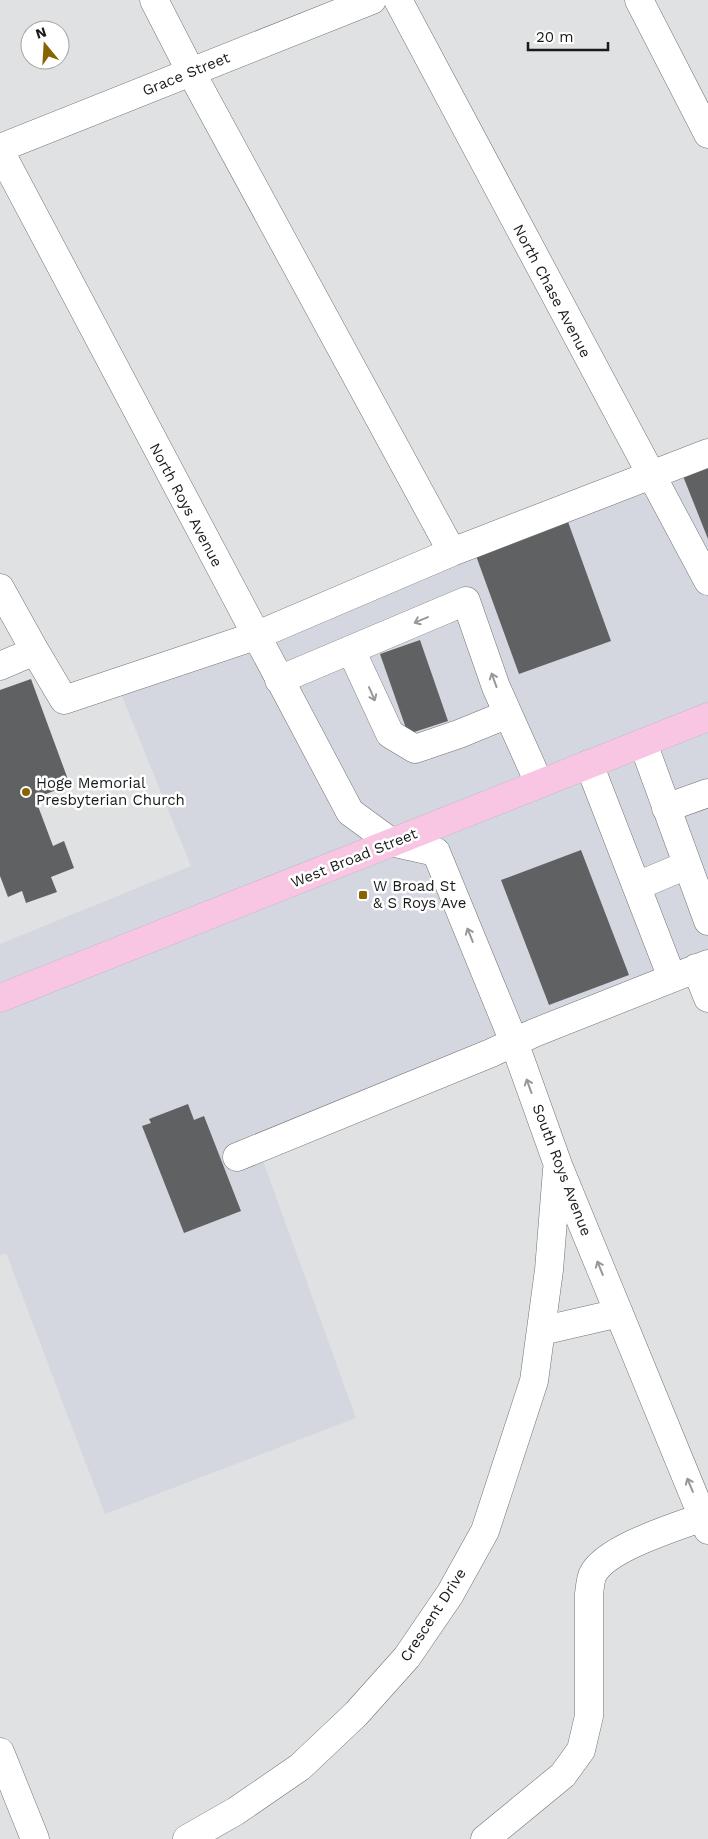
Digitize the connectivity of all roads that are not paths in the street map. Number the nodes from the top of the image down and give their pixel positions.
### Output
1 (154, 0) edge
2 (372, 0) edge
3 (398, 0) edge
4 (639, 0) edge
5 (191, 72) junction
6 (708, 134) edge
7 (0, 150) edge
8 (708, 453) edge
9 (651, 476) junction
10 (452, 552) junction
11 (708, 581) edge
12 (0, 588) edge
13 (255, 636) junction
14 (352, 650) junction
15 (35, 652) junction
16 (0, 666) edge
17 (279, 680) junction
18 (508, 714) junction
19 (708, 717) edge
20 (643, 742) junction
21 (590, 764) junction
22 (539, 783) junction
23 (708, 793) edge
24 (666, 808) junction
25 (391, 842) junction
26 (687, 865) junction
27 (637, 886) junction
28 (708, 922) edge
29 (702, 966) edge
30 (672, 978) junction
31 (0, 998) edge
32 (708, 998) edge
33 (514, 1042) junction
34 (237, 1157) dead end
35 (558, 1165) junction
36 (619, 1313) junction
37 (541, 1331) junction
38 (706, 1523) edge
39 (0, 1752) edge
40 (35, 1839) edge
41 (187, 1839) edge
42 (485, 1839) edge

1 - 5 street
2 - 5 street, Grace Street
3 - 9 street, North Chase Avenue
4 - 6 street
5 - 7 street, Grace Street
5 - 10 street
7 - 13 street, North Roys Avenue
8 - 9 street
9 - 10 street
9 - 11 street, North Chase Avenue
10 - 13 street
12 - 15 street
13 - 15 street
13 - 17 street, North Roys Avenue
14 - 17 street
14 -> 18 street
18 -> 14 street
15 - 16 street
17 - 25 street, North Roys Avenue
18 - 22 street
19 - 20 main road, West Broad Street
20 - 21 main road, West Broad Street
20 - 24 street
21 - 22 main road, West Broad Street
21 - 27 street
22 - 25 main road, West Broad Street
23 - 24 street
24 - 26 street
25 - 31 main road, West Broad Street
33 -> 25 street, South Roys Avenue
26 - 27 street
26 - 28 street
27 - 30 street
29 - 30 street
29 - 32 street
30 - 33 street
33 - 34 street
35 -> 33 street, South Roys Avenue
36 -> 35 street, South Roys Avenue
35 - 37 street, Crescent Drive
36 - 37 street
38 -> 36 street, South Roys Avenue
37 - 41 street, Crescent Drive
38 - 42 street
39 - 40 street

